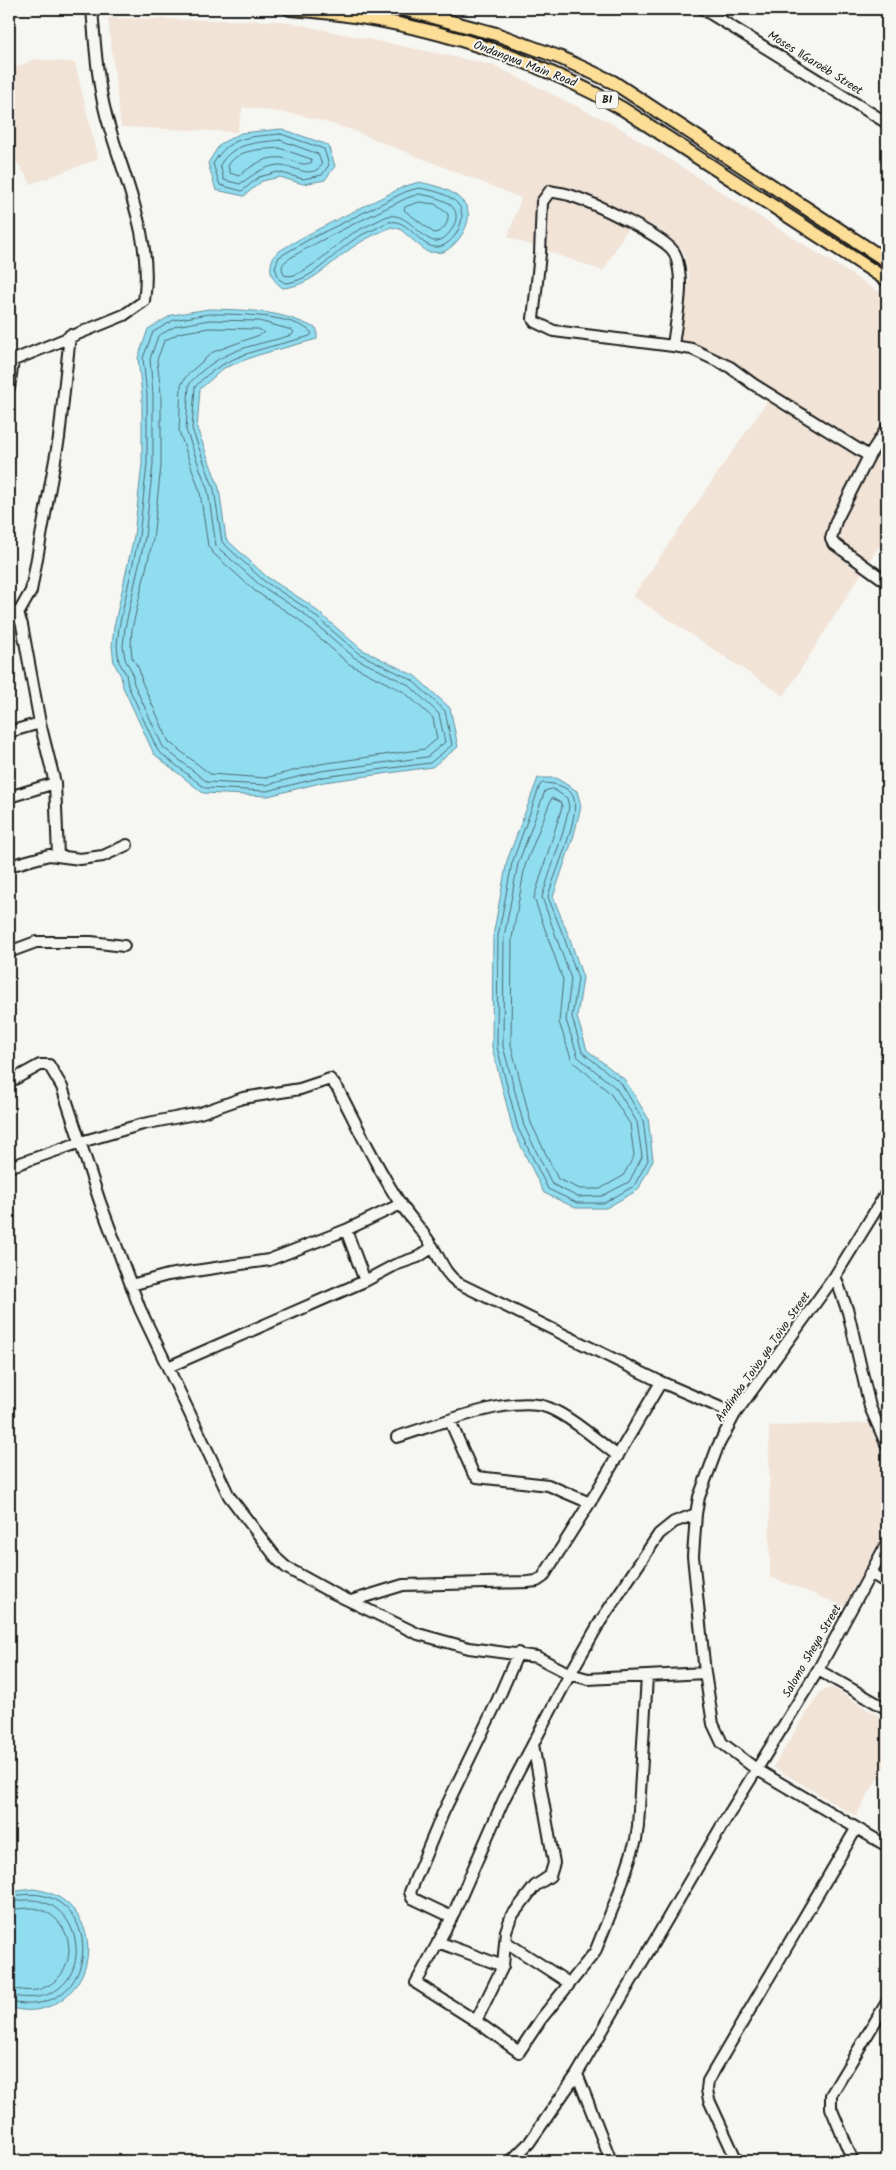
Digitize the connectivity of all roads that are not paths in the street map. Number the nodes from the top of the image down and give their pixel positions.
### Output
1 (92, 9) edge
2 (290, 9) edge
3 (403, 9) edge
4 (703, 9) edge
5 (560, 58) junction
6 (553, 73) junction
7 (887, 123) edge
8 (887, 261) edge
9 (887, 280) edge
10 (70, 336) junction
11 (672, 346) junction
12 (11, 361) edge
13 (9, 388) edge
14 (887, 428) edge
15 (869, 456) junction
16 (887, 582) edge
17 (13, 612) edge
18 (40, 723) junction
19 (9, 732) edge
20 (55, 783) junction
21 (9, 797) edge
22 (127, 845) dead end
23 (58, 856) junction
24 (9, 866) edge
25 (124, 946) dead end
26 (9, 952) edge
27 (9, 1082) edge
28 (81, 1142) junction
29 (9, 1167) edge
30 (887, 1192) edge
31 (401, 1204) junction
32 (346, 1230) junction
33 (433, 1247) junction
34 (835, 1276) junction
35 (365, 1282) junction
36 (131, 1284) junction
37 (168, 1367) junction
38 (661, 1382) junction
39 (736, 1414) junction
40 (450, 1421) junction
41 (397, 1437) dead end
42 (887, 1446) edge
43 (618, 1456) junction
44 (590, 1503) junction
45 (696, 1514) junction
46 (887, 1543) edge
47 (870, 1573) junction
48 (887, 1583) edge
49 (351, 1601) junction
50 (518, 1653) junction
51 (818, 1670) junction
52 (705, 1673) junction
53 (570, 1674) junction
54 (648, 1676) junction
55 (887, 1709) edge
56 (533, 1744) junction
57 (756, 1769) junction
58 (856, 1828) junction
59 (887, 1846) edge
60 (452, 1917) junction
61 (438, 1942) junction
62 (506, 1942) junction
63 (503, 1966) junction
64 (569, 1983) junction
65 (887, 2002) edge
66 (476, 2020) junction
67 (577, 2074) junction
68 (511, 2161) edge
69 (611, 2161) edge
70 (736, 2161) edge
71 (853, 2161) edge

1 - 10 street
2 - 6 main road, Ondangwa Main Road / B1
3 - 5 main road, Ondangwa Main Road / B1
4 - 7 street, Moses ǁGaroëb Street
5 - 6 main road
5 - 8 main road, Ondangwa Main Road / B1
6 - 9 main road, Ondangwa Main Road / B1
10 - 12 street
10 - 17 street
11 - 11 street
11 - 15 street
12 - 13 street
14 - 15 street
15 - 16 street
17 - 18 street
18 - 19 street
18 - 20 street
20 - 21 street
20 - 23 street
22 - 23 street
23 - 24 street
25 - 26 street
27 - 28 street
28 - 29 street
28 - 31 street
28 - 36 street
30 - 34 street, Andimba Toivo ya Toivo Street
31 - 32 street
31 - 33 street
32 - 35 street
32 - 36 street
33 - 35 street
33 - 38 street
34 - 39 street, Andimba Toivo ya Toivo Street
34 - 42 street
35 - 37 street
36 - 37 street
37 - 49 street
38 - 39 street
38 - 43 street
39 - 45 street, Andimba Toivo ya Toivo Street
40 - 41 street
40 - 43 street
40 - 44 street
43 - 44 street
44 - 49 street
45 - 52 street, Andimba Toivo ya Toivo Street
45 - 53 street
46 - 47 street, Salomo Sheya Street
47 - 48 street
47 - 51 street, Salomo Sheya Street
49 - 50 street
50 - 53 street
50 - 60 street
51 - 55 street
51 - 57 street, Salomo Sheya Street
52 - 54 street
52 - 57 street, Andimba Toivo ya Toivo Street
53 - 54 street
53 - 56 street
54 - 64 street
56 - 60 street
56 - 62 street
57 - 58 street, Andimba Toivo ya Toivo Street
57 - 67 street, Salomo Sheya Street
58 - 59 street, Andimba Toivo ya Toivo Street
58 - 70 street
60 - 61 street
61 - 63 street
61 - 66 street
62 - 63 street
62 - 64 street
63 - 66 street
64 - 66 street
65 - 71 street
67 - 68 street, Salomo Sheya Street
67 - 69 street

